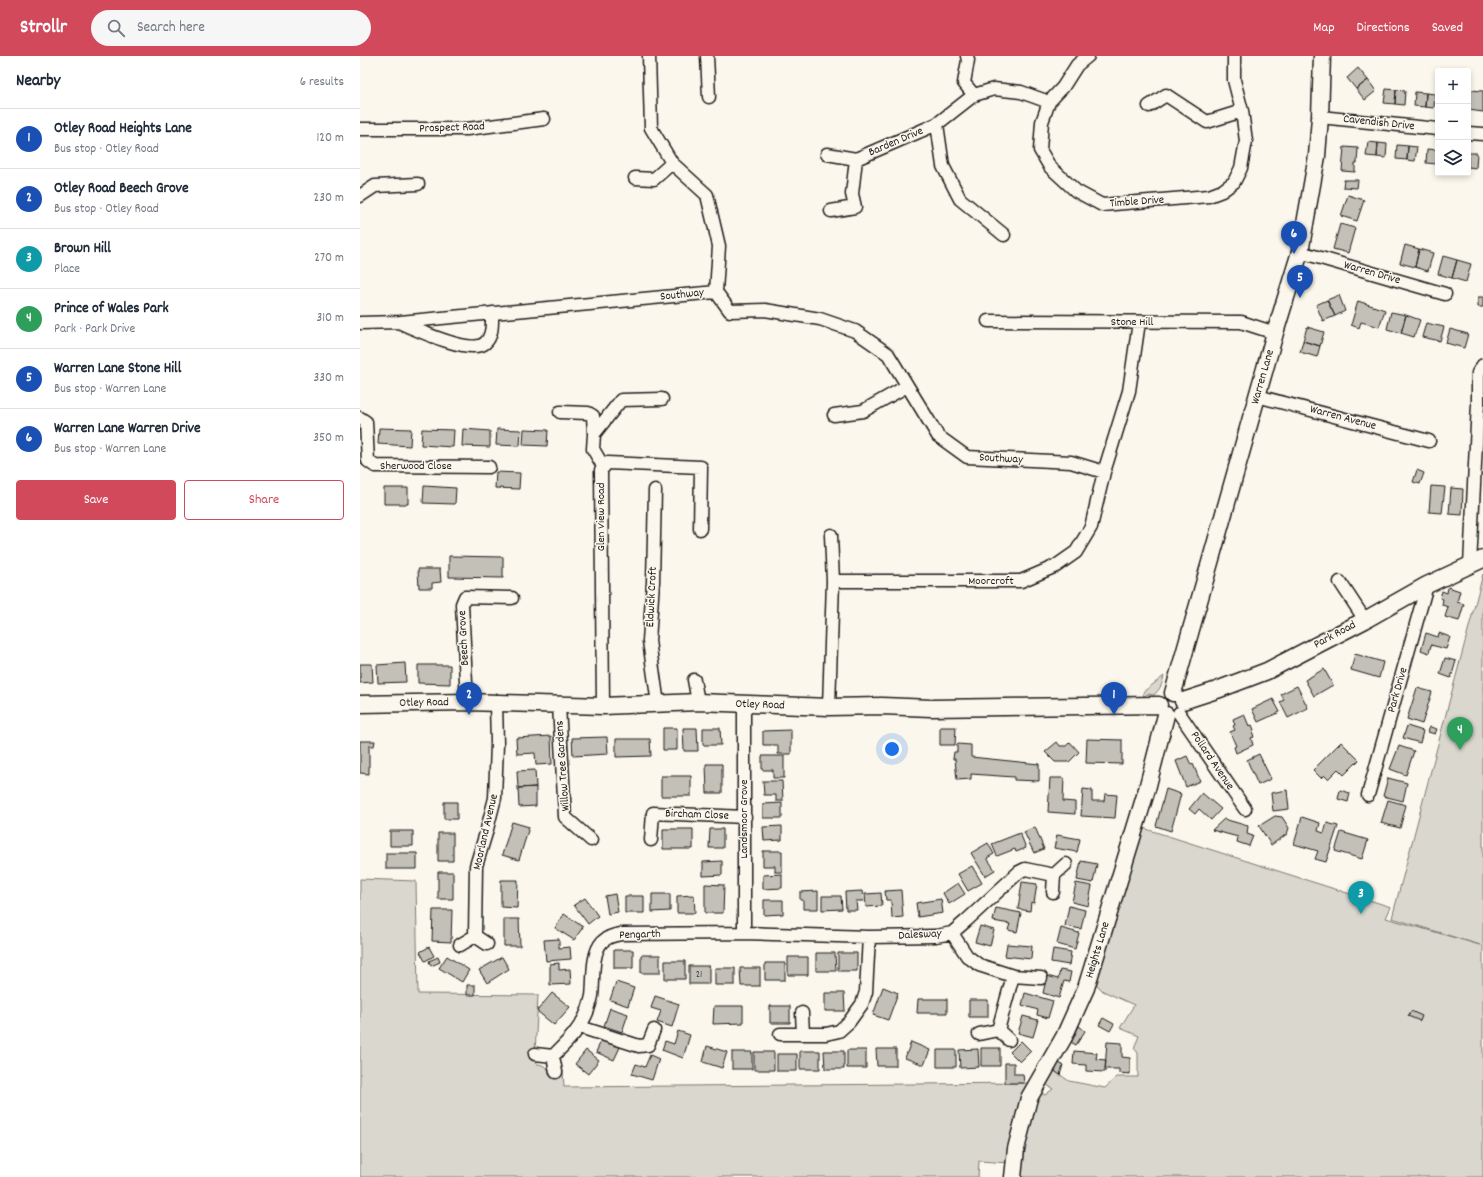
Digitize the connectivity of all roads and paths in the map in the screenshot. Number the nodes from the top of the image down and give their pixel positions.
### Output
1 (649, 56) edge
2 (707, 56) edge
3 (967, 56) edge
4 (1088, 56) edge
5 (1234, 56) edge
6 (1322, 56) edge
7 (974, 95) junction
8 (709, 96) dead end
9 (1049, 102) junction
10 (1149, 106) dead end
11 (1242, 112) junction
12 (1320, 117) junction
13 (544, 119) dead end
14 (937, 124) junction
15 (360, 129) edge
16 (1435, 130) edge
17 (1471, 133) edge
18 (1483, 134) edge
19 (826, 154) dead end
20 (856, 158) junction
21 (672, 163) junction
22 (634, 178) dead end
23 (418, 184) dead end
24 (360, 196) edge
25 (830, 211) dead end
26 (1004, 235) dead end
27 (1300, 252) junction
28 (716, 292) junction
29 (1445, 294) dead end
30 (492, 314) junction
31 (988, 321) dead end
32 (400, 322) junction
33 (1139, 322) junction
34 (360, 323) edge
35 (1275, 333) junction
36 (1483, 365) edge
37 (907, 386) junction
38 (1258, 396) junction
39 (662, 399) dead end
40 (560, 412) dead end
41 (834, 414) dead end
42 (360, 418) edge
43 (594, 434) junction
44 (1429, 441) dead end
45 (603, 466) junction
46 (489, 467) dead end
47 (1104, 472) junction
48 (655, 490) dead end
49 (700, 529) dead end
50 (831, 535) dead end
51 (1477, 562) edge
52 (834, 581) junction
53 (1340, 582) dead end
54 (1428, 585) junction
55 (512, 598) dead end
56 (1365, 620) junction
57 (694, 680) dead end
58 (467, 702) junction
59 (698, 702) junction
60 (496, 703) junction
61 (360, 704) edge
62 (658, 704) junction
63 (744, 704) junction
64 (559, 705) junction
65 (603, 706) junction
66 (1172, 706) junction
67 (829, 708) junction
68 (1368, 795) dead end
69 (1245, 809) dead end
70 (745, 817) junction
71 (591, 840) dead end
72 (651, 840) dead end
73 (1066, 864) dead end
74 (1054, 875) junction
75 (1053, 892) dead end
76 (744, 933) junction
77 (952, 933) junction
78 (476, 936) junction
79 (869, 937) junction
80 (487, 944) dead end
81 (460, 945) dead end
82 (1013, 976) junction
83 (1041, 978) dead end
84 (802, 1013) dead end
85 (580, 1027) junction
86 (654, 1030) dead end
87 (998, 1030) junction
88 (780, 1034) dead end
89 (803, 1034) junction
90 (979, 1034) dead end
91 (1009, 1040) dead end
92 (535, 1054) dead end
93 (553, 1056) junction
94 (556, 1072) dead end
95 (1013, 1177) edge

1 - 21 street
2 - 8 street
3 - 7 street
4 - 9 street, Timble Drive
5 - 11 street, Timble Drive
6 - 12 street, Warren Lane
7 - 9 street, Barden Drive
7 - 14 street, Barden Drive
9 - 11 street, Timble Drive
10 - 11 street
12 - 16 street, Cavendish Drive
12 - 27 street, Warren Lane
13 - 15 street, Prospect Road
14 - 20 street, Barden Drive
14 - 26 street, Barden Drive
17 - 18 street
19 - 20 street
20 - 25 street, Barden Drive
21 - 22 street
21 - 28 street
23 - 24 street
27 - 29 street, Warren Drive
27 - 35 street, Warren Lane
28 - 30 street, Southway
28 - 37 street, Southway
30 - 32 street, Southway
30 - 32 street, Southway
31 - 33 street, Stone Hill
32 - 34 street, Southway
33 - 35 street, Stone Hill
33 - 47 street, Moorcroft
35 - 38 street, Warren Lane
36 - 51 street
37 - 41 street
37 - 47 street, Southway
38 - 44 street, Warren Avenue
38 - 66 street, Warren Lane
39 - 43 street
40 - 43 street
42 - 46 street, Sherwood Close
43 - 45 street
45 - 49 street, Glen View Road
45 - 65 street, Glen View Road
47 - 52 street, Moorcroft
48 - 62 street, Eldwick Croft
50 - 52 street
51 - 54 street, Park Road
52 - 67 street
53 - 56 street
54 - 56 street, Park Road
54 - 68 street, Park Drive
55 - 58 street, Beech Grove
56 - 66 street, Park Road
57 - 59 street
58 - 60 street, Otley Road
58 - 61 street, Otley Road
59 - 62 street, Otley Road
59 - 63 street, Otley Road
60 - 64 street, Otley Road
60 - 78 street, Moorland Avenue
62 - 65 street, Otley Road
63 - 67 street, Otley Road
63 - 70 street, Landsmoor Grove
64 - 65 street, Otley Road
64 - 71 street, Willow Tree Gardens
66 - 67 street, Otley Road
66 - 69 street, Pollard Avenue
66 - 95 street, Heights Lane
70 - 72 street, Bircham Close
70 - 76 street, Landsmoor Grove
73 - 74 street
74 - 75 street
74 - 77 street, Dalesway
76 - 79 street, Dalesway
76 - 85 street, Pengarth
77 - 79 street, Dalesway
77 - 82 street
78 - 80 street
78 - 81 street
79 - 89 street
82 - 83 street
82 - 87 street
84 - 89 street
85 - 86 street
85 - 93 street, Pengarth
87 - 90 street
87 - 91 street
88 - 89 street
92 - 93 street
93 - 94 street

